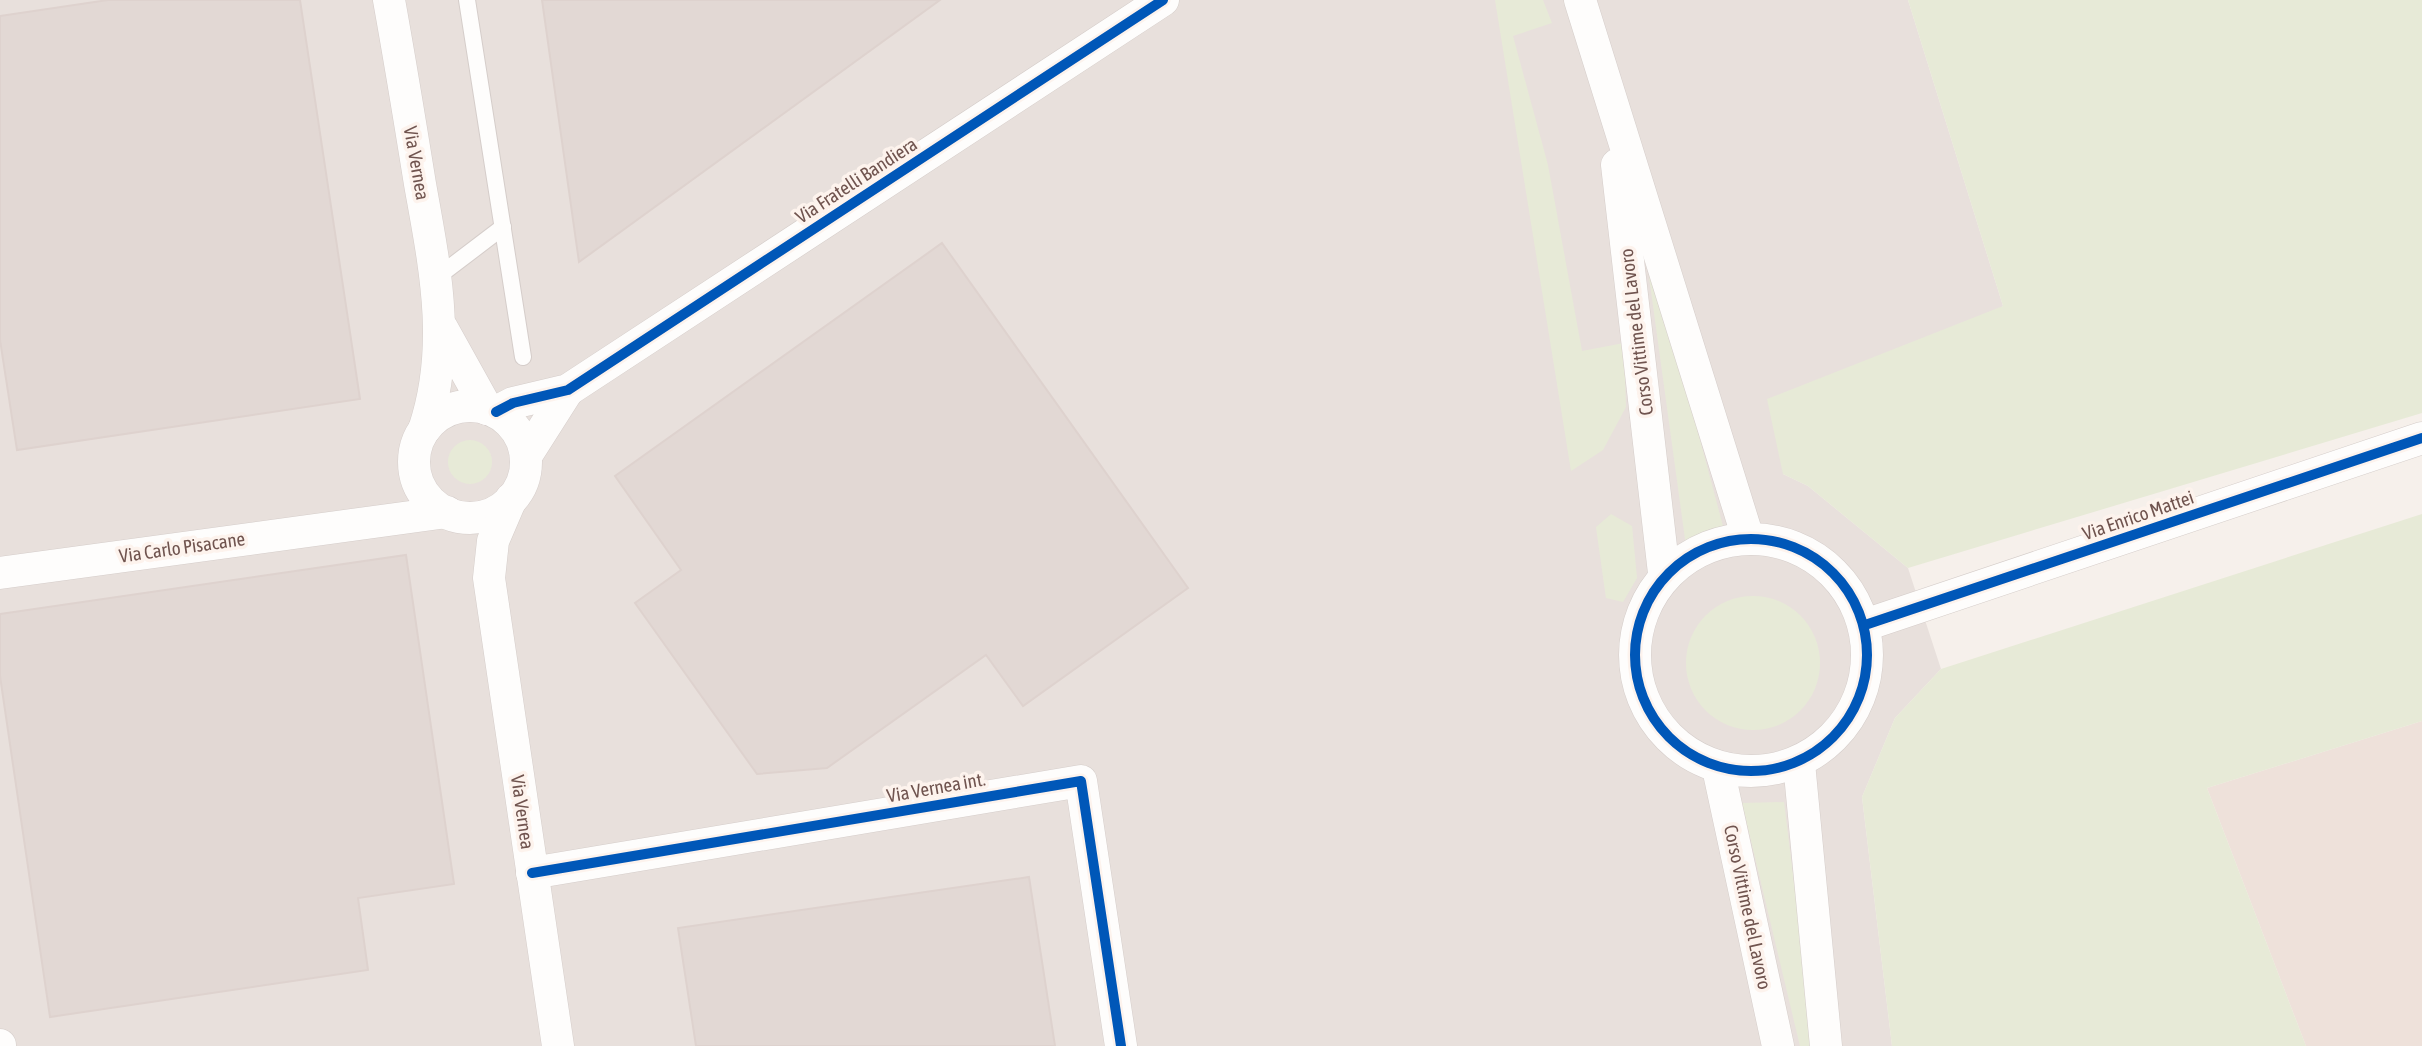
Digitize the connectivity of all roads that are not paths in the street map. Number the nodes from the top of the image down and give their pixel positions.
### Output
1 (390, 0) edge
2 (467, 0) edge
3 (1163, 0) edge
4 (1580, 0) edge
5 (1609, 91) junction
6 (503, 227) junction
7 (436, 278) junction
8 (441, 327) junction
9 (523, 358) dead end
10 (568, 390) junction
11 (491, 410) junction
12 (424, 430) junction
13 (2422, 439) edge
14 (526, 456) junction
15 (416, 476) junction
16 (511, 499) junction
17 (449, 513) junction
18 (365, 521) junction
19 (1748, 538) junction
20 (0, 573) edge
21 (1664, 573) junction
22 (489, 578) junction
23 (1865, 625) junction
24 (1799, 763) junction
25 (1718, 768) junction
26 (532, 873) junction
27 (558, 1046) edge
28 (1121, 1046) edge
29 (1778, 1046) edge
30 (1826, 1046) edge

1 - 7 street, Via Vernea
2 - 6 lane
3 - 10 street, Via Fratelli Bandiera
4 - 5 street, Corso Vittime del Lavoro
5 - 19 street, Corso Vittime del Lavoro
5 - 21 street, Corso Vittime del Lavoro
6 - 7 lane
6 - 9 lane
7 - 8 street, Via Vernea
8 - 11 street
8 - 12 street
10 - 11 street
10 - 14 street
11 - 12 street
11 - 14 street
12 - 15 street
13 - 23 street, Via Enrico Mattei
14 - 16 street
15 - 17 street
15 - 18 street
16 - 17 street
16 - 22 street
17 - 18 street, Via Carlo Pisacane
17 - 22 street
18 - 20 street, Via Carlo Pisacane
19 - 21 street
19 - 23 street
21 - 25 street
22 - 26 street, Via Vernea
23 - 24 street
24 - 25 street
24 - 30 street
25 - 29 street, Corso Vittime del Lavoro
26 - 27 street, Via Vernea
26 - 28 street, Via Vernea int.

